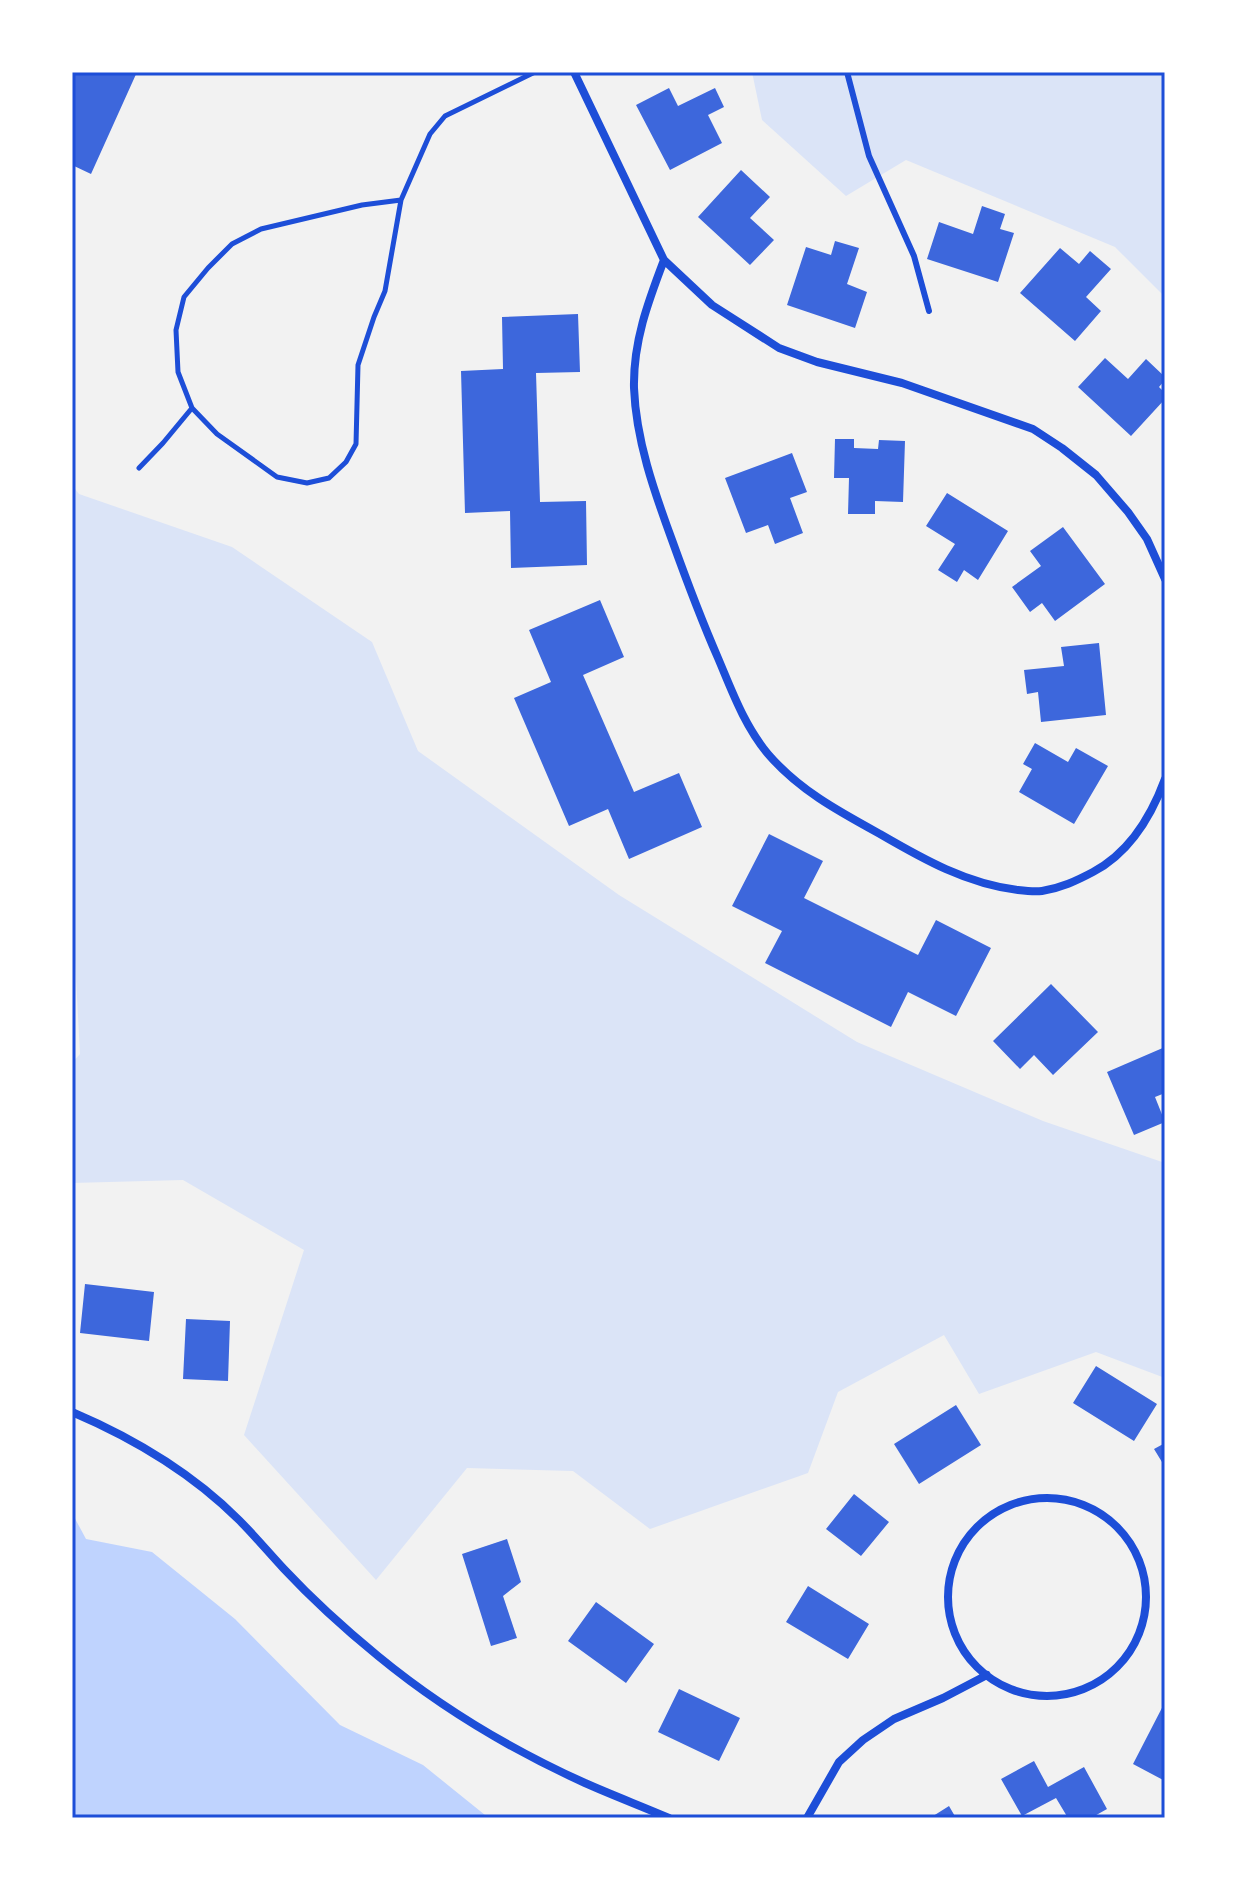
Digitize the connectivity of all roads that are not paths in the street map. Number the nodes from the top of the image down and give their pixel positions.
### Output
1 (574, 72) edge
2 (847, 72) edge
3 (664, 260) junction
4 (929, 311) dead end
5 (1165, 579) edge
6 (1165, 779) edge
7 (72, 1412) edge
8 (987, 1675) junction
9 (669, 1818) edge
10 (807, 1818) edge

1 - 3 street
2 - 4 lane
3 - 5 street
3 - 6 street
7 - 9 street
8 - 8 street
8 - 10 street

